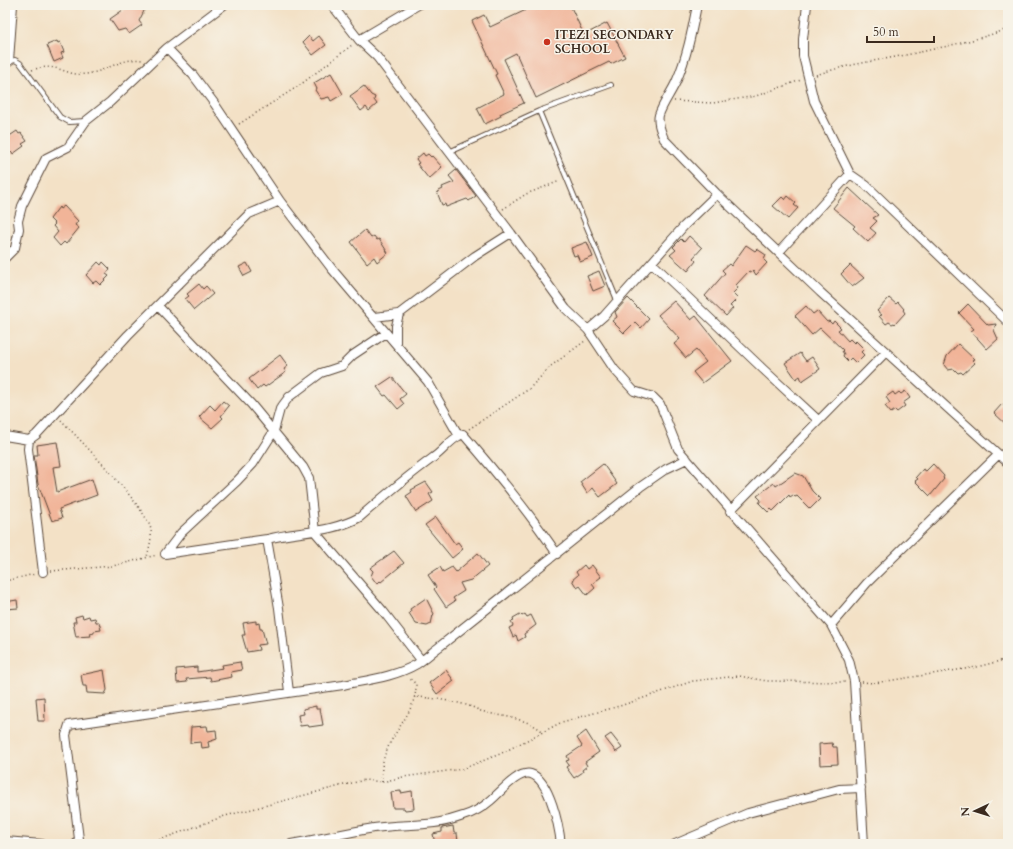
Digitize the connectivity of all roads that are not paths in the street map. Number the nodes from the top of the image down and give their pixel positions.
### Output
1 (13, 5) edge
2 (224, 5) edge
3 (332, 5) edge
4 (418, 5) edge
5 (697, 5) edge
6 (807, 5) edge
7 (359, 40) junction
8 (167, 48) junction
9 (7, 62) edge
10 (611, 85) dead end
11 (539, 111) junction
12 (86, 121) junction
13 (449, 152) junction
14 (850, 174) junction
15 (717, 194) junction
16 (280, 200) junction
17 (511, 233) junction
18 (779, 252) junction
19 (5, 258) edge
20 (652, 263) junction
21 (617, 300) junction
22 (158, 306) junction
23 (399, 314) junction
24 (374, 317) junction
25 (1008, 322) edge
26 (386, 333) junction
27 (589, 334) junction
28 (396, 344) junction
29 (886, 352) junction
30 (818, 420) junction
31 (274, 431) junction
32 (461, 435) junction
33 (5, 436) edge
34 (29, 440) junction
35 (998, 455) junction
36 (687, 459) junction
37 (1008, 463) edge
38 (730, 511) junction
39 (315, 532) junction
40 (267, 539) junction
41 (557, 554) junction
42 (43, 572) road end
43 (831, 625) junction
44 (421, 660) junction
45 (289, 692) junction
46 (861, 788) junction
47 (5, 841) edge
48 (42, 844) edge
49 (76, 844) edge
50 (291, 844) edge
51 (562, 844) edge
52 (675, 844) edge
53 (864, 844) edge

1 - 9 street
2 - 8 street
3 - 7 street
4 - 7 street
5 - 15 street
6 - 14 street
7 - 13 street
8 - 12 street
8 - 16 street
9 - 12 lane
10 - 11 lane
11 - 13 lane
11 - 21 lane
12 - 19 street
13 - 17 street
14 - 18 street
14 - 25 street
15 - 18 street
15 - 20 street
16 - 22 street
16 - 24 street
17 - 23 street
17 - 27 street
18 - 29 street
20 - 21 street
20 - 30 street
21 - 27 street
22 - 31 street
22 - 34 street
23 - 24 street
23 - 28 street
24 - 26 street
26 - 28 street
26 - 31 street
27 - 36 street
28 - 32 street
29 - 30 street
29 - 35 street
30 - 38 street
31 - 39 street
31 - 40 street
32 - 39 street
32 - 41 street
33 - 34 street
34 - 42 street
35 - 37 street
35 - 43 street
36 - 38 street
36 - 41 street
38 - 43 street
39 - 40 street
39 - 44 street
40 - 45 street
41 - 44 street
43 - 46 street
44 - 45 street
45 - 49 street
46 - 52 street
46 - 53 street
47 - 48 street
50 - 51 street

